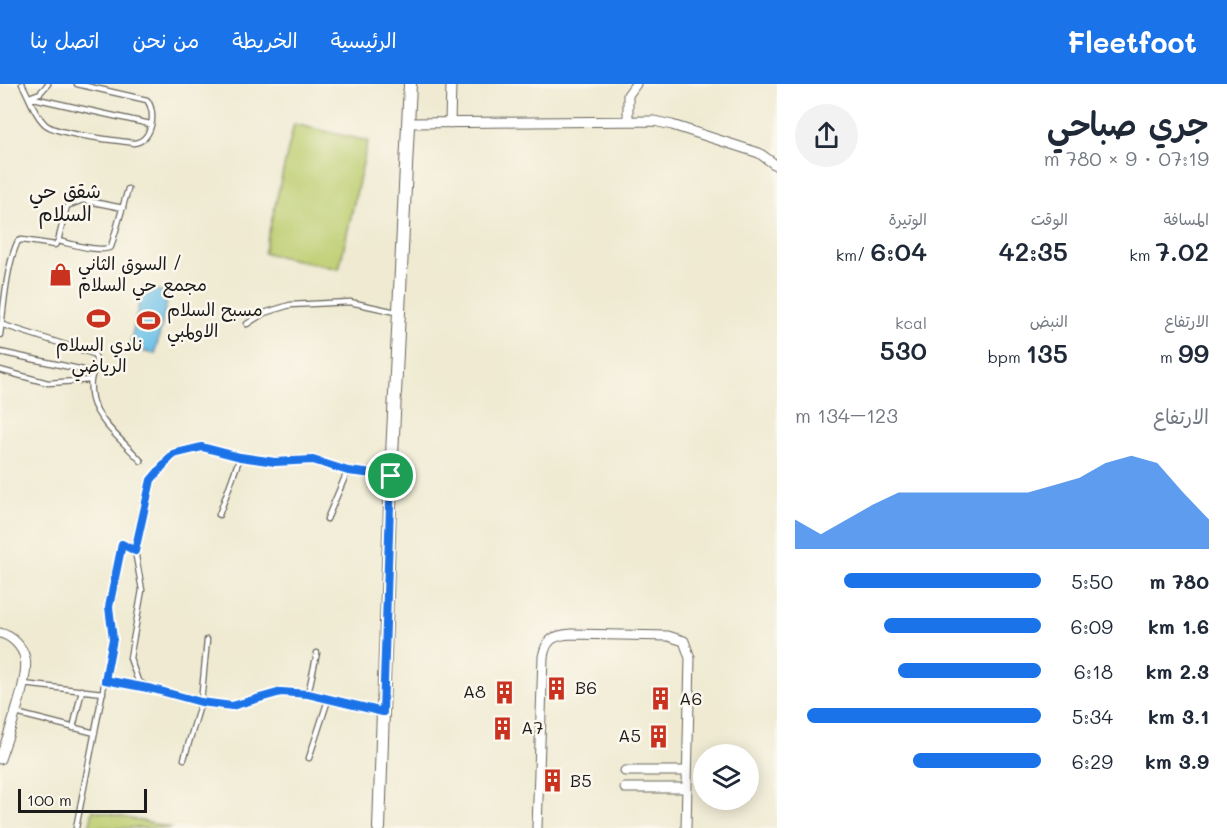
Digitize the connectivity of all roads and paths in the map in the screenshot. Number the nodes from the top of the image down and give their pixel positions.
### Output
1 (22, 84) edge
2 (48, 84) edge
3 (77, 84) edge
4 (410, 84) edge
5 (451, 84) edge
6 (636, 84) edge
7 (29, 97) junction
8 (628, 121) junction
9 (409, 123) junction
10 (450, 123) junction
11 (150, 124) junction
12 (777, 166) edge
13 (128, 189) dead end
14 (123, 208) junction
15 (58, 242) junction
16 (0, 286) edge
17 (7, 288) junction
18 (399, 313) junction
19 (1, 324) edge
20 (247, 324) dead end
21 (0, 335) edge
22 (0, 352) edge
23 (0, 370) edge
24 (93, 372) junction
25 (91, 380) junction
26 (240, 457) junction
27 (141, 461) dead end
28 (348, 471) junction
29 (391, 476) junction
30 (219, 515) dead end
31 (327, 519) dead end
32 (135, 551) junction
33 (0, 633) edge
34 (207, 640) dead end
35 (317, 653) dead end
36 (105, 680) junction
37 (23, 684) junction
38 (153, 689) junction
39 (82, 690) junction
40 (103, 693) junction
41 (308, 694) junction
42 (328, 700) junction
43 (201, 702) junction
44 (383, 712) junction
45 (16, 713) junction
46 (73, 728) junction
47 (94, 733) junction
48 (0, 759) edge
49 (184, 759) dead end
50 (309, 759) dead end
51 (625, 771) dead end
52 (687, 771) junction
53 (625, 788) dead end
54 (687, 788) junction
55 (76, 828) edge
56 (379, 828) edge
57 (537, 828) edge
58 (686, 828) edge

1 - 7 lane
2 - 7 lane
3 - 11 lane
4 - 9 street
5 - 10 street
6 - 8 street
7 - 11 lane
7 - 11 lane
8 - 10 street
8 - 12 street
9 - 10 street
9 - 18 street
13 - 14 lane
14 - 15 lane
14 - 15 lane
15 - 17 lane
16 - 17 lane
17 - 19 lane
18 - 20 lane
18 - 29 street
19 - 21 lane
19 - 24 lane
22 - 24 lane
23 - 25 lane
24 - 25 lane
25 - 27 lane
26 - 28 lane
26 - 30 lane
26 - 32 lane
28 - 29 lane
28 - 31 lane
29 - 44 street
32 - 36 lane
32 - 38 lane
33 - 37 street
34 - 43 lane
35 - 41 lane
36 - 38 lane
36 - 40 lane
37 - 39 lane
37 - 45 street
38 - 43 lane
39 - 40 lane
39 - 46 lane
40 - 47 lane
41 - 42 lane
41 - 43 lane
42 - 44 lane
42 - 50 lane
43 - 49 lane
44 - 56 street
45 - 46 lane
45 - 48 street
46 - 47 lane
47 - 55 lane
51 - 52 street
52 - 54 street
52 - 57 street
53 - 54 street
54 - 58 street

